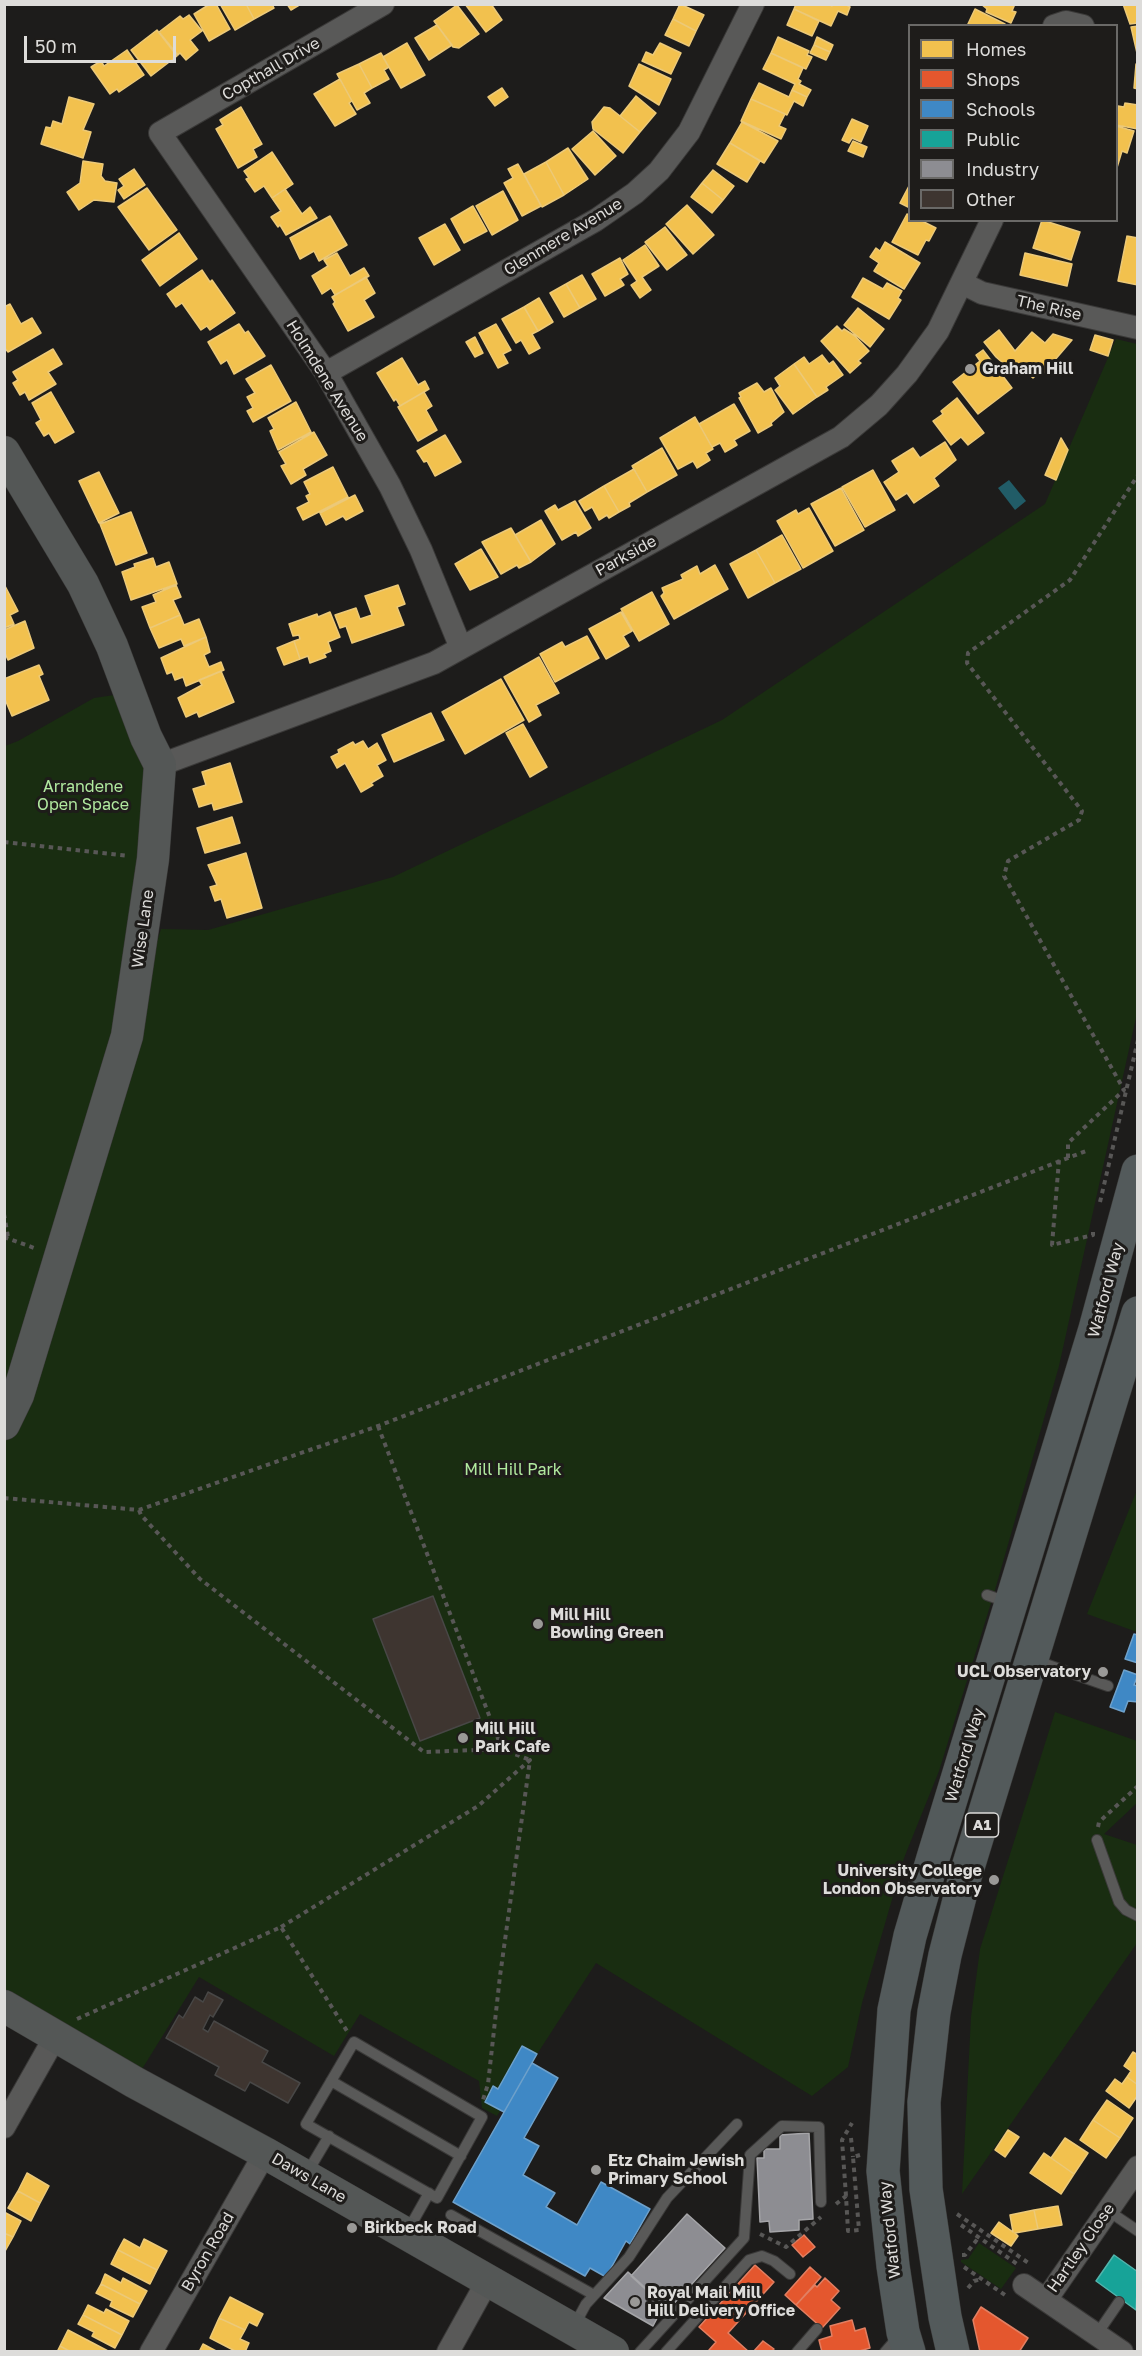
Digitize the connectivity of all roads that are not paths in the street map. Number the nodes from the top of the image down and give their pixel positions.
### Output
1 (383, 4) edge
2 (753, 4) edge
3 (160, 133) joint
4 (991, 222) edge
5 (962, 283) junction
6 (1137, 328) edge
7 (326, 373) junction
8 (4, 453) edge
9 (461, 648) junction
10 (160, 765) junction
11 (1137, 1171) edge
12 (1137, 1312) edge
13 (4, 1424) edge
14 (1033, 1660) junction
15 (1108, 1686) dead end
16 (1097, 1840) road end
17 (1137, 1916) edge
18 (4, 2006) edge
19 (59, 2039) junction
20 (331, 2081) junction
21 (736, 2124) dead end
22 (4, 2127) edge
23 (329, 2136) junction
24 (265, 2153) junction
25 (461, 2156) junction
26 (1137, 2167) edge
27 (305, 2176) junction
28 (429, 2193) junction
29 (821, 2202) dead end
30 (1107, 2210) junction
31 (451, 2215) dead end
32 (1137, 2231) edge
33 (405, 2235) junction
34 (790, 2274) dead end
35 (1020, 2278) road end
36 (488, 2280) junction
37 (594, 2295) junction
38 (1046, 2300) junction
39 (1119, 2302) dead end
40 (573, 2328) junction
41 (818, 2329) dead end
42 (1097, 2334) junction
43 (899, 2345) edge
44 (151, 2352) edge
45 (448, 2352) edge
46 (613, 2352) edge
47 (640, 2352) edge
48 (666, 2352) edge
49 (797, 2352) edge
50 (953, 2352) edge
51 (1122, 2352) edge

1 - 3 street, Copthall Drive
2 - 7 street, Glenmere Avenue
3 - 7 street, Holmdene Avenue
4 - 5 street, Parkside
5 - 6 street, The Rise
5 - 9 street, Parkside
7 - 9 street, Holmdene Avenue
8 - 10 street, Wise Lane
9 - 10 street, Parkside
10 - 13 street, Wise Lane
11 - 43 highway, Watford Way / A1
12 - 14 highway, A1
14 - 15 lane
14 - 50 highway, A1
16 - 17 lane
18 - 19 street, Daws Lane
19 - 22 street
19 - 24 street, Daws Lane
20 - 23 lane
20 - 25 lane
20 - 25 lane
21 - 37 lane
23 - 27 lane
23 - 28 lane
24 - 27 street, Daws Lane
24 - 44 street, Byron Road
25 - 28 lane
26 - 30 street, Hartley Close
27 - 33 street, Daws Lane
28 - 33 lane
29 - 47 lane
30 - 32 lane
30 - 38 street, Hartley Close
31 - 37 lane
33 - 36 street, Daws Lane
34 - 48 lane
35 - 38 street
36 - 40 street, Daws Lane
36 - 45 street
37 - 40 lane
38 - 42 street
39 - 42 lane
40 - 46 street, Daws Lane
41 - 49 lane
42 - 51 street

